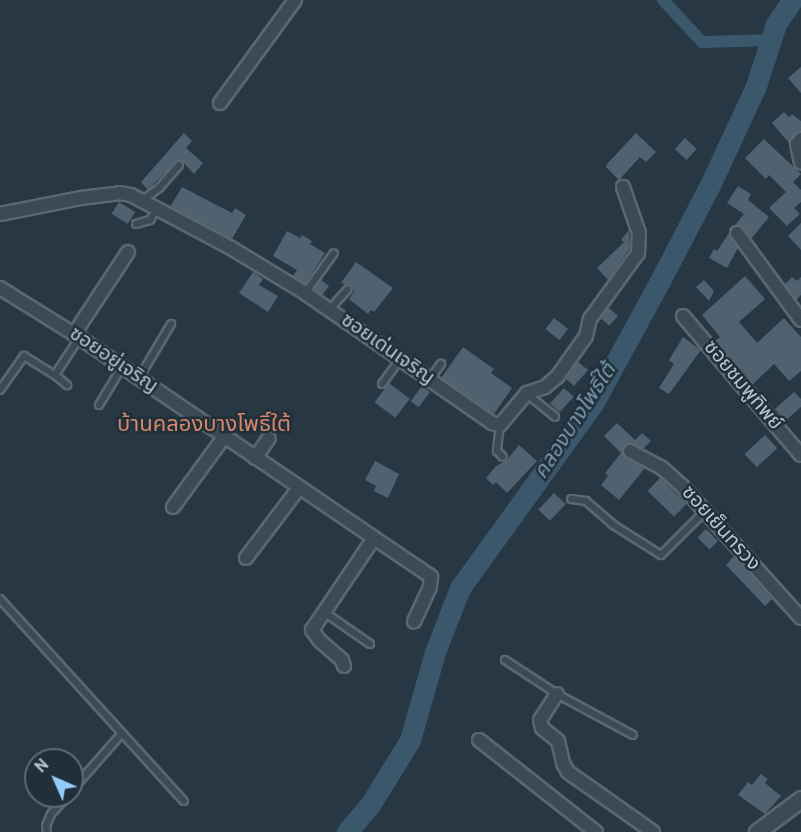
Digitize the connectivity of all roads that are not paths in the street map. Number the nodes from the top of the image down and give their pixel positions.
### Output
1 (295, 0) edge
2 (220, 103) dead end
3 (801, 139) edge
4 (801, 164) edge
5 (179, 165) dead end
6 (623, 187) dead end
7 (143, 200) junction
8 (158, 208) junction
9 (0, 214) edge
10 (136, 224) dead end
11 (737, 233) dead end
12 (128, 252) dead end
13 (334, 253) dead end
14 (0, 288) edge
15 (348, 289) dead end
16 (305, 293) junction
17 (329, 310) junction
18 (800, 315) edge
19 (682, 316) dead end
20 (171, 324) dead end
21 (76, 336) junction
22 (400, 359) junction
23 (441, 364) dead end
24 (122, 367) junction
25 (55, 375) junction
26 (139, 379) junction
27 (429, 380) junction
28 (382, 384) dead end
29 (67, 385) dead end
30 (0, 390) edge
31 (527, 393) junction
32 (99, 405) dead end
33 (555, 417) dead end
34 (500, 425) junction
35 (224, 437) junction
36 (269, 438) dead end
37 (630, 451) dead end
38 (801, 455) edge
39 (503, 457) dead end
40 (255, 458) junction
41 (299, 488) junction
42 (571, 500) dead end
43 (173, 507) dead end
44 (704, 512) junction
45 (374, 538) junction
46 (246, 558) dead end
47 (0, 599) edge
48 (324, 612) junction
49 (801, 618) edge
50 (414, 621) dead end
51 (370, 644) dead end
52 (505, 660) dead end
53 (344, 666) dead end
54 (557, 694) junction
55 (122, 733) junction
56 (633, 735) dead end
57 (480, 740) dead end
58 (84, 776) edge
59 (801, 799) edge
60 (184, 801) dead end
61 (56, 808) edge
62 (47, 832) edge
63 (596, 832) edge
64 (653, 832) edge
65 (757, 832) edge

1 - 2 street
3 - 4 street
5 - 7 lane
6 - 31 street
7 - 8 street, ซอยเด่นเจริญ
7 - 9 street, ซอยเด่นเจริญ
8 - 10 lane
8 - 16 street, ซอยเด่นเจริญ
11 - 18 street
12 - 21 street
13 - 16 lane
14 - 21 street, ซอยอยู่เจริญ
15 - 17 lane
16 - 17 street, ซอยเด่นเจริญ
17 - 22 street, ซอยเด่นเจริญ
19 - 38 street, ซอยชมพูทิพย์
20 - 26 lane
21 - 24 street, ซอยอยู่เจริญ
21 - 25 lane
22 - 27 street, ซอยเด่นเจริญ
22 - 28 lane
23 - 27 lane
24 - 26 street, ซอยอยู่เจริญ
24 - 32 lane
25 - 29 lane
25 - 30 lane
26 - 35 street, ซอยอยู่เจริญ
27 - 34 street, ซอยเด่นเจริญ
31 - 33 lane
31 - 34 street
34 - 39 lane
35 - 40 street, ซอยอยู่เจริญ
35 - 43 street
36 - 40 street
37 - 44 street, ซอยเย็นทรวง
40 - 41 street, ซอยอยู่เจริญ
41 - 45 street, ซอยอยู่เจริญ
41 - 46 street
42 - 44 lane
44 - 49 street, ซอยเย็นทรวง
45 - 48 street
45 - 50 street, ซอยอยู่เจริญ
47 - 55 lane
48 - 51 lane
48 - 53 street
52 - 54 lane
54 - 56 lane
54 - 64 street
55 - 58 lane
55 - 60 lane
57 - 63 street
59 - 65 street
61 - 62 lane

